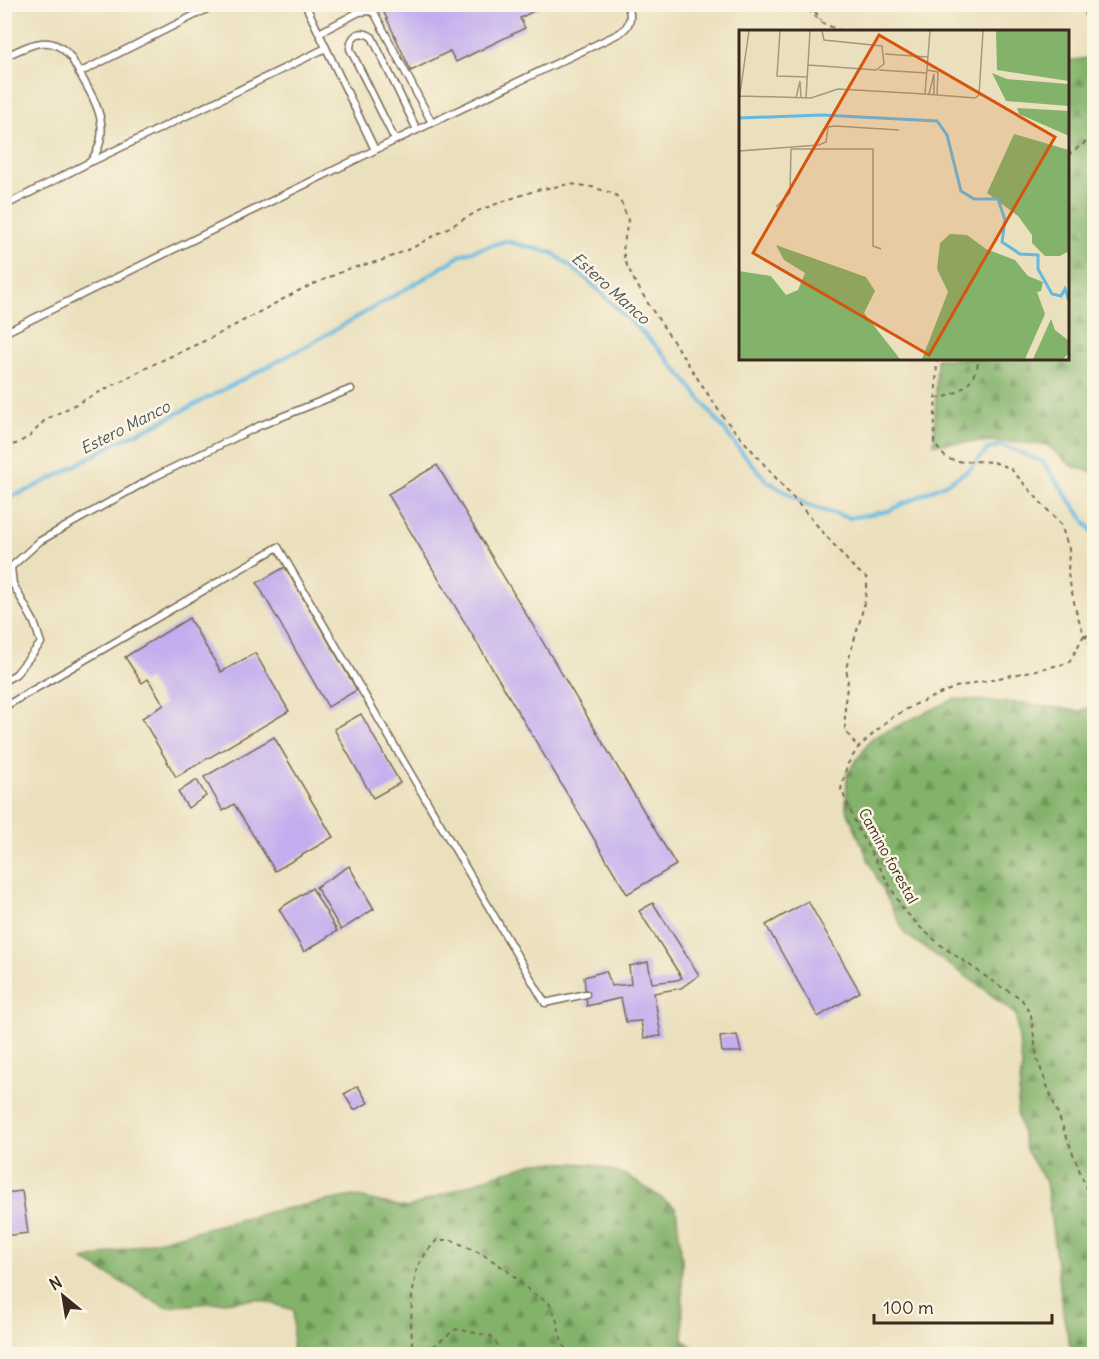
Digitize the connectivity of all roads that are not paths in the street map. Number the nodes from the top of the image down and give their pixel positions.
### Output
1 (217, 4) edge
2 (305, 4) edge
3 (627, 4) edge
4 (319, 33) junction
5 (326, 48) junction
6 (4, 57) edge
7 (79, 74) junction
8 (432, 123) junction
9 (417, 130) junction
10 (395, 140) junction
11 (375, 150) junction
12 (90, 162) junction
13 (4, 206) edge
14 (4, 333) edge
15 (351, 389) dead end
16 (4, 681) edge
17 (4, 707) edge
18 (4, 962) edge
19 (4, 983) edge
20 (586, 994) dead end

1 - 7 lane
2 - 4 lane
3 - 8 lane
4 - 5 lane
4 - 8 lane
5 - 11 lane
5 - 12 lane
6 - 7 lane
7 - 12 lane
8 - 9 lane
9 - 10 lane
9 - 10 lane
10 - 11 lane
11 - 14 lane
12 - 13 lane
15 - 16 lane
17 - 20 lane
18 - 19 lane

